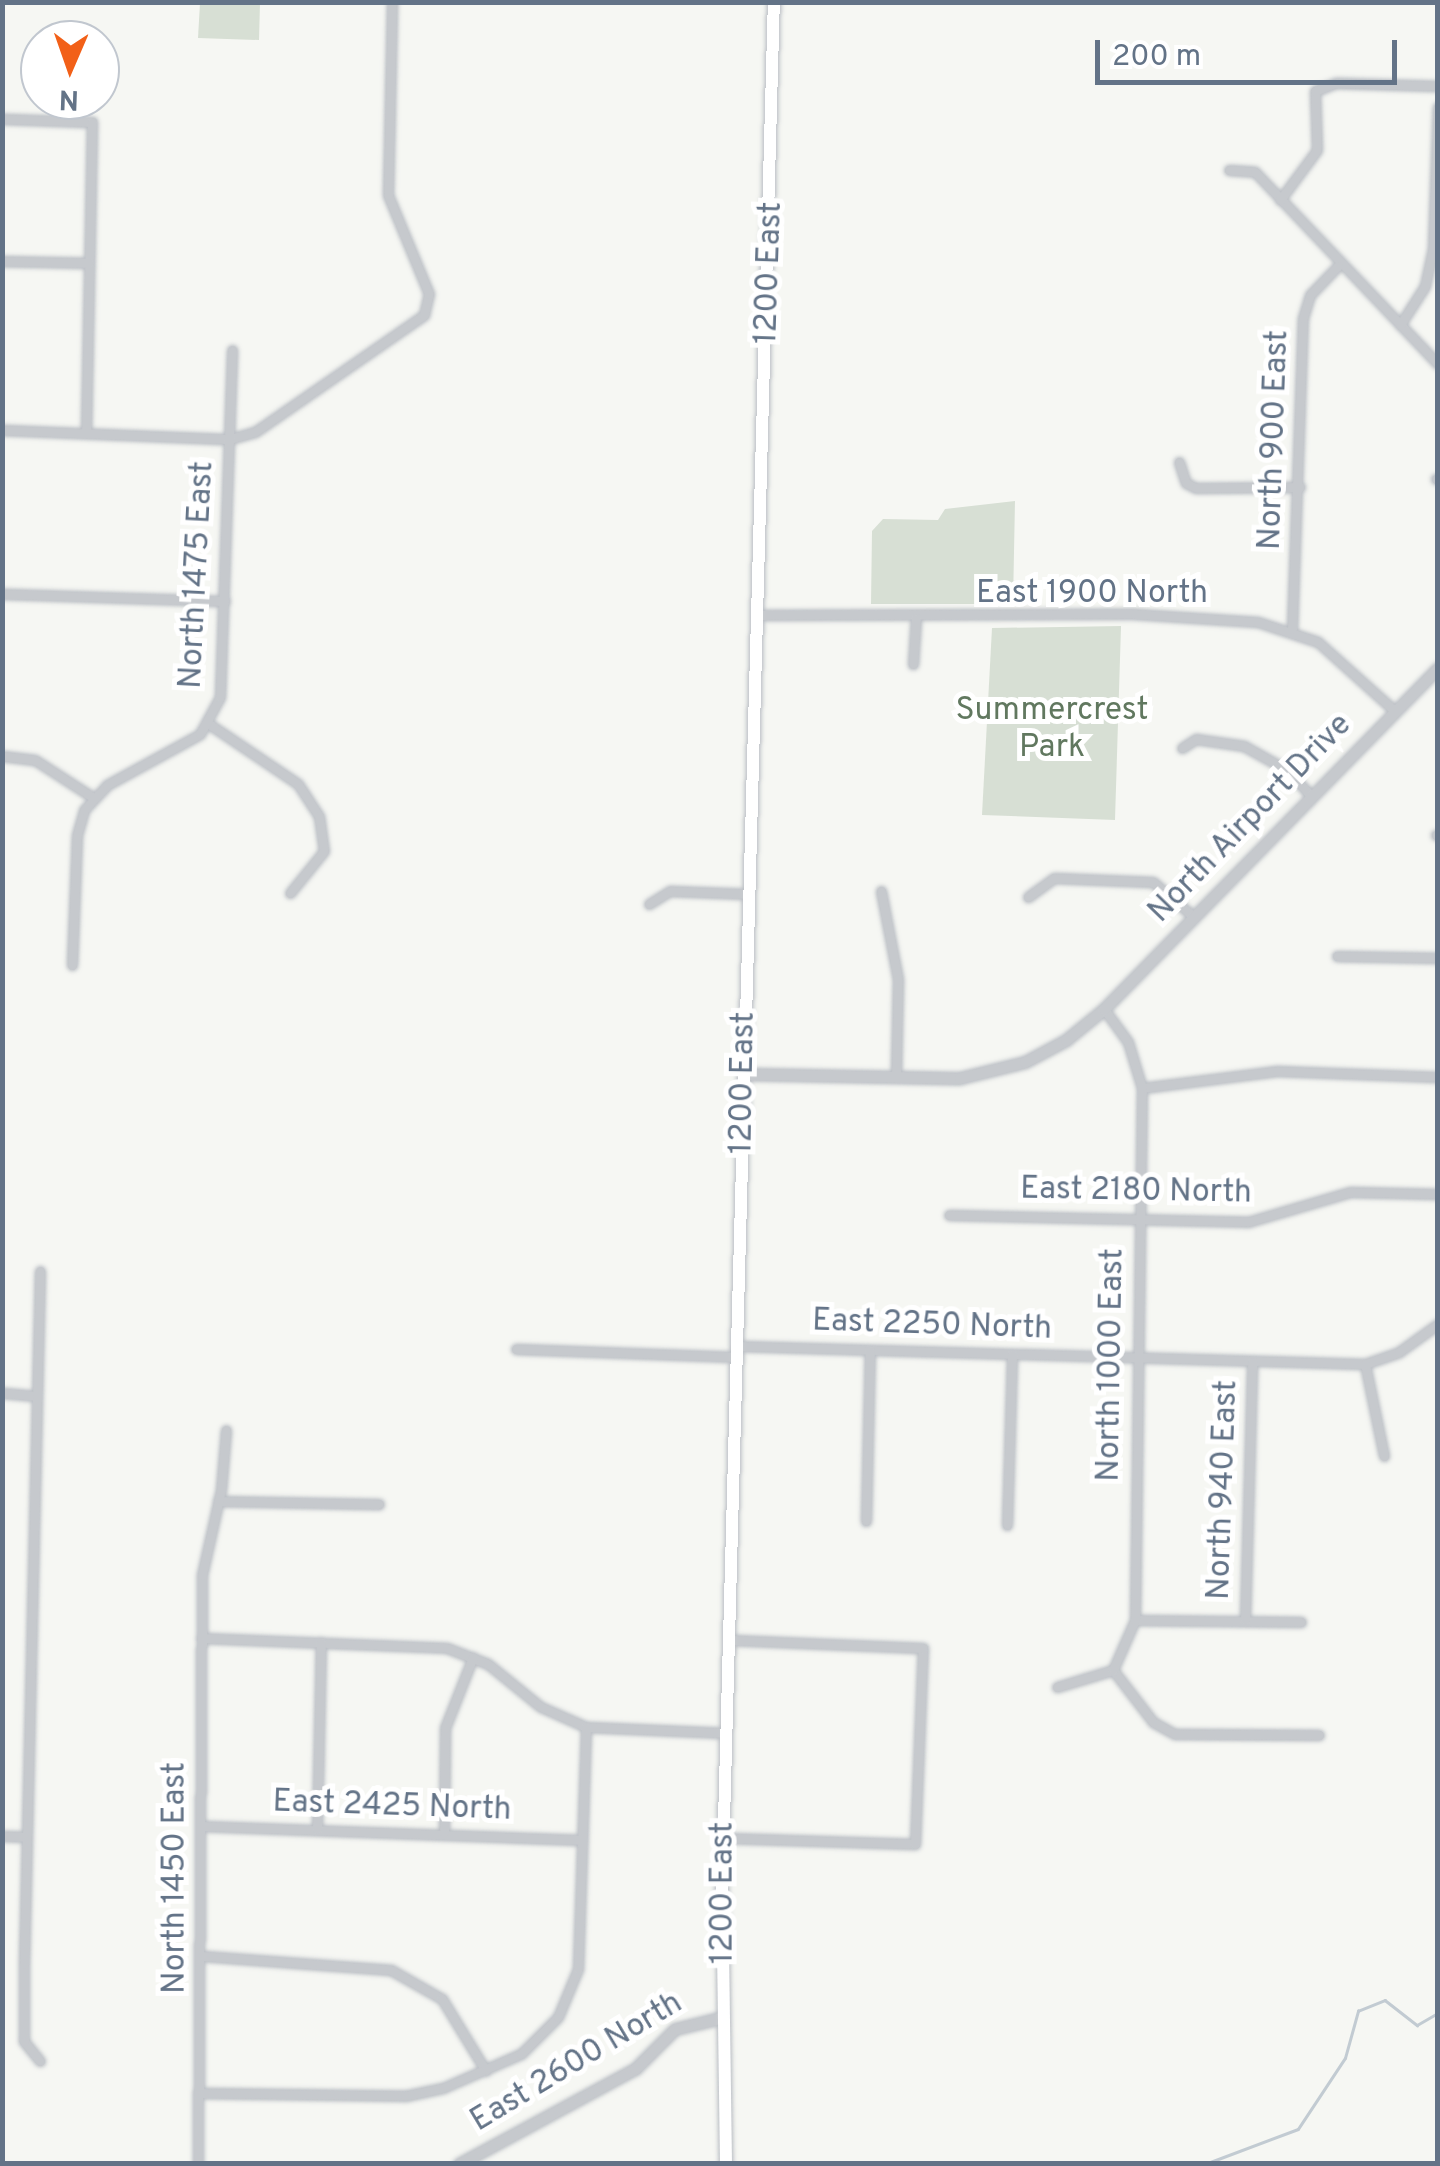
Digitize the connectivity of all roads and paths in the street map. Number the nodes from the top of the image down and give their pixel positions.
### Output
1 (392, 2) edge
2 (774, 2) edge
3 (1438, 86) edge
4 (1438, 107) edge
5 (2, 119) edge
6 (1229, 170) dead end
7 (1280, 200) junction
8 (2, 261) edge
9 (89, 263) junction
10 (1338, 266) junction
11 (1400, 325) junction
12 (232, 350) dead end
13 (1438, 364) edge
14 (2, 430) edge
15 (86, 433) junction
16 (230, 439) junction
17 (1179, 462) dead end
18 (1300, 487) junction
19 (2, 594) edge
20 (224, 601) junction
21 (758, 614) junction
22 (916, 618) junction
23 (1292, 629) junction
24 (913, 664) dead end
25 (1438, 668) edge
26 (1395, 711) junction
27 (210, 724) junction
28 (1182, 748) dead end
29 (2, 756) edge
30 (1312, 797) junction
31 (94, 798) junction
32 (880, 891) dead end
33 (290, 893) dead end
34 (749, 894) junction
35 (1028, 897) dead end
36 (649, 904) dead end
37 (1194, 917) junction
38 (1337, 956) dead end
39 (1438, 958) edge
40 (72, 965) dead end
41 (1104, 1010) junction
42 (744, 1074) junction
43 (1438, 1077) edge
44 (896, 1078) junction
45 (1142, 1088) junction
46 (1438, 1194) edge
47 (949, 1215) dead end
48 (1139, 1218) junction
49 (40, 1271) dead end
50 (1438, 1324) edge
51 (516, 1350) dead end
52 (870, 1350) junction
53 (737, 1351) junction
54 (1012, 1354) junction
55 (1135, 1357) junction
56 (1252, 1362) junction
57 (1365, 1364) junction
58 (2, 1394) edge
59 (35, 1396) junction
60 (226, 1430) dead end
61 (1384, 1456) dead end
62 (218, 1500) junction
63 (380, 1504) dead end
64 (866, 1521) dead end
65 (1007, 1525) dead end
66 (1135, 1620) junction
67 (1245, 1620) junction
68 (1301, 1622) dead end
69 (202, 1638) junction
70 (730, 1640) junction
71 (321, 1642) junction
72 (473, 1657) junction
73 (1113, 1670) junction
74 (1057, 1687) dead end
75 (586, 1726) junction
76 (727, 1732) junction
77 (1319, 1735) dead end
78 (200, 1826) junction
79 (317, 1830) junction
80 (444, 1832) junction
81 (2, 1836) edge
82 (26, 1837) junction
83 (724, 1838) junction
84 (582, 1840) junction
85 (202, 1956) junction
86 (724, 2017) junction
87 (40, 2061) dead end
88 (486, 2071) junction
89 (201, 2092) junction
90 (198, 2164) edge
91 (460, 2164) edge
92 (726, 2164) edge

1 - 16 street
2 - 21 main road, 1200 East
3 - 7 street
4 - 11 street
5 - 9 street
6 - 7 street
7 - 10 street
8 - 9 street
9 - 15 street
10 - 11 street
10 - 18 street, North 900 East
11 - 13 street
12 - 16 street, North 1475 East
14 - 15 street
15 - 16 street
16 - 20 street, North 1475 East
17 - 18 street
18 - 23 street, North 900 East
19 - 20 street
20 - 27 street, North 1475 East
21 - 22 street, East 1900 North
21 - 34 main road, 1200 East
22 - 23 street, East 1900 North
22 - 24 street
23 - 26 street, East 1900 North
25 - 26 street, North Airport Drive
26 - 30 street, North Airport Drive
27 - 31 street, North 1475 East
27 - 33 street
28 - 30 street
29 - 31 street
30 - 37 street, North Airport Drive
31 - 40 street
32 - 44 street
34 - 36 street
34 - 42 main road, 1200 East
35 - 37 street
37 - 41 street, North Airport Drive
38 - 39 street
41 - 44 street, North Airport Drive
41 - 45 street, North 1000 East
42 - 44 street, North Airport Drive
42 - 53 main road, 1200 East
43 - 45 street
45 - 48 street, North 1000 East
46 - 48 street, East 2180 North
47 - 48 street, East 2180 North
48 - 55 street, North 1000 East
49 - 59 street
50 - 57 street
51 - 53 street, East 2250 North
52 - 53 street, East 2250 North
52 - 54 street, East 2250 North
52 - 64 street
53 - 70 main road, 1200 East
54 - 55 street, East 2250 North
54 - 65 street
55 - 56 street, East 2250 North
55 - 66 street, North 1000 East
56 - 57 street, East 2250 North
56 - 67 street, North 940 East
57 - 61 street
58 - 59 street
59 - 82 street
60 - 62 street, North 1450 East
62 - 63 street
62 - 69 street, North 1450 East
66 - 67 street
66 - 73 street, North 1000 East
67 - 68 street
69 - 71 street
69 - 78 street, North 1450 East
70 - 76 main road, 1200 East
70 - 83 street
71 - 72 street
71 - 79 street
72 - 75 street
72 - 80 street
73 - 74 street
73 - 77 street
75 - 76 street
75 - 84 street
76 - 83 main road, 1200 East
78 - 79 street, East 2425 North
78 - 85 street, North 1450 East
79 - 80 street, East 2425 North
80 - 84 street, East 2425 North
81 - 82 street
82 - 87 street
83 - 86 main road, 1200 East
84 - 88 street
85 - 88 street
85 - 89 street, North 1450 East
86 - 91 street, East 2600 North
86 - 92 main road, 1200 East
88 - 89 street
89 - 90 street, North 1450 East

